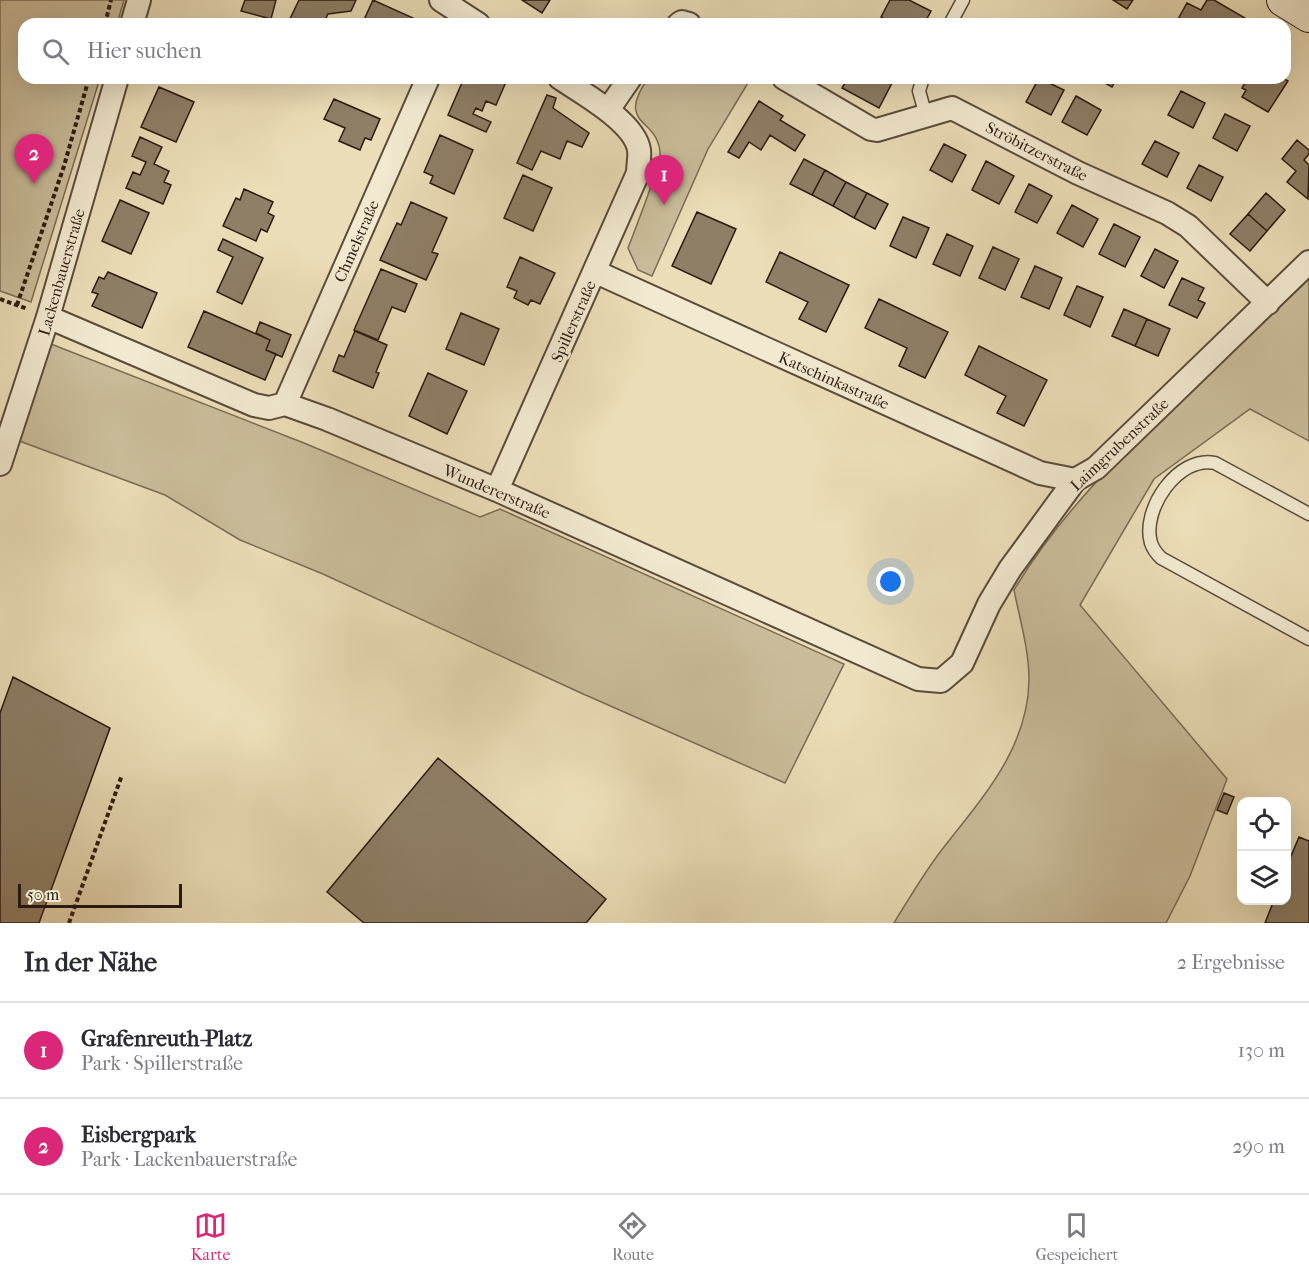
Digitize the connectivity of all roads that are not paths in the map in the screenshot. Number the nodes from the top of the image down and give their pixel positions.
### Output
1 (139, 0) edge
2 (963, 0) edge
3 (1283, 0) edge
4 (450, 12) edge
5 (1309, 16) edge
6 (134, 18) edge
7 (464, 18) edge
8 (953, 18) edge
9 (115, 84) edge
10 (425, 84) edge
11 (569, 84) edge
12 (626, 84) edge
13 (794, 84) edge
14 (922, 84) edge
15 (608, 110) junction
16 (926, 116) junction
17 (1309, 262) edge
18 (596, 272) junction
19 (1268, 303) junction
20 (48, 317) junction
21 (285, 405) junction
22 (0, 464) edge
23 (1076, 480) junction
24 (497, 490) junction
25 (1309, 514) edge
26 (1309, 639) edge
27 (941, 681) joint

1 - 6 street
2 - 8 lane
3 - 5 street
4 - 7 street
9 - 20 street, Lackenbauerstraße
10 - 21 street, Chmelstraße
11 - 15 street
12 - 15 street
13 - 16 street, Ströbitzerstraße
14 - 16 lane
15 - 18 street, Spillerstraße
16 - 19 street, Ströbitzerstraße
17 - 19 street, Laimgrubenstraße
18 - 23 street, Katschinkastraße
18 - 24 street, Spillerstraße
19 - 23 street, Laimgrubenstraße
20 - 21 street, Wundererstraße
20 - 22 street, Lackenbauerstraße
21 - 24 street, Wundererstraße
23 - 27 street, Laimgrubenstraße
24 - 27 street, Wundererstraße
25 - 26 lane

